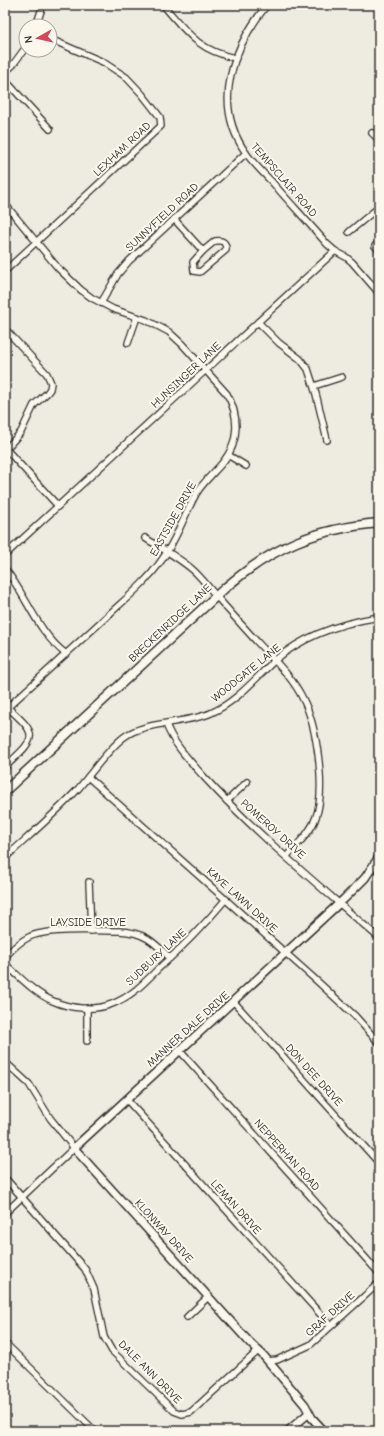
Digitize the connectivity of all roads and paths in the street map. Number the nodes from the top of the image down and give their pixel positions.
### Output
1 (43, 5) edge
2 (163, 5) edge
3 (267, 5) edge
4 (39, 18) edge
5 (58, 42) edge
6 (18, 58) edge
7 (235, 58) junction
8 (5, 72) edge
9 (5, 80) edge
10 (50, 129) dead end
11 (372, 133) dead end
12 (379, 140) edge
13 (246, 153) junction
14 (5, 204) edge
15 (379, 207) edge
16 (174, 219) junction
17 (349, 232) dead end
18 (36, 242) junction
19 (203, 251) junction
20 (335, 251) junction
21 (5, 271) edge
22 (379, 293) edge
23 (101, 303) junction
24 (137, 317) junction
25 (258, 322) junction
26 (5, 328) edge
27 (128, 343) dead end
28 (206, 370) junction
29 (342, 377) dead end
30 (314, 386) junction
31 (327, 440) dead end
32 (5, 449) edge
33 (228, 454) junction
34 (246, 466) dead end
35 (58, 506) junction
36 (379, 523) edge
37 (145, 538) dead end
38 (167, 552) junction
39 (5, 555) edge
40 (5, 569) edge
41 (216, 596) junction
42 (379, 617) edge
43 (66, 654) junction
44 (274, 661) junction
45 (6, 706) edge
46 (166, 724) junction
47 (5, 767) edge
48 (88, 777) junction
49 (247, 782) dead end
50 (5, 791) edge
51 (228, 801) junction
52 (287, 856) junction
53 (379, 857) edge
54 (5, 858) edge
55 (90, 882) dead end
56 (226, 899) junction
57 (340, 903) junction
58 (91, 931) junction
59 (379, 938) edge
60 (286, 953) junction
61 (5, 957) edge
62 (170, 958) junction
63 (5, 964) edge
64 (234, 1002) junction
65 (87, 1008) junction
66 (87, 1040) dead end
67 (379, 1043) edge
68 (180, 1051) junction
69 (5, 1062) edge
70 (127, 1100) junction
71 (74, 1148) junction
72 (379, 1163) edge
73 (5, 1178) edge
74 (22, 1197) junction
75 (5, 1213) edge
76 (379, 1273) edge
77 (379, 1283) edge
78 (208, 1297) junction
79 (187, 1317) dead end
80 (331, 1326) junction
81 (5, 1343) edge
82 (258, 1351) junction
83 (268, 1361) junction
84 (309, 1413) junction
85 (95, 1431) edge
86 (288, 1431) edge
87 (324, 1431) edge

1 - 4 street
2 - 7 street
3 - 7 street, TEMPSCLAIR ROAD
5 - 18 street, LEXHAM ROAD
6 - 8 street
7 - 13 street, TEMPSCLAIR ROAD
9 - 10 street
11 - 12 street
13 - 16 street, SUNNYFIELD ROAD
13 - 20 street, TEMPSCLAIR ROAD
14 - 18 street, EASTSIDE DRIVE
15 - 17 street
16 - 19 street
16 - 23 street, SUNNYFIELD ROAD
18 - 21 street, LEXHAM ROAD
18 - 23 street, EASTSIDE DRIVE
19 - 19 street
20 - 22 street
20 - 25 street, HUNSINGER LANE
23 - 24 street, EASTSIDE DRIVE
24 - 27 street
24 - 28 street, EASTSIDE DRIVE
25 - 28 street, HUNSINGER LANE
25 - 30 street
26 - 32 street
28 - 33 street, EASTSIDE DRIVE
28 - 35 street, HUNSINGER LANE
29 - 30 street
30 - 31 street
32 - 35 street
33 - 34 street
33 - 38 street, EASTSIDE DRIVE
35 - 39 street, HUNSINGER LANE
36 - 41 main road, BRECKENRIDGE LANE
37 - 38 street
38 - 41 street
38 - 43 street, EASTSIDE DRIVE
40 - 43 street
41 - 44 street
41 - 50 main road, BRECKENRIDGE LANE
42 - 44 street, WOODGATE LANE
43 - 45 street, EASTSIDE DRIVE
44 - 46 street, WOODGATE LANE
44 - 52 street
45 - 47 street
46 - 48 street, WOODGATE LANE
46 - 51 street, POMEROY DRIVE
48 - 54 street, WOODGATE LANE
48 - 56 street, KAYE LAWN DRIVE
49 - 51 street
51 - 52 street, POMEROY DRIVE
52 - 57 street, POMEROY DRIVE
53 - 57 street, MANNER DALE DRIVE
55 - 58 street
56 - 60 street, KAYE LAWN DRIVE
56 - 62 street, SUDBURY LANE
57 - 59 street, POMEROY DRIVE
57 - 60 street, MANNER DALE DRIVE
58 - 61 street, LAYSIDE DRIVE
58 - 62 street, LAYSIDE DRIVE
60 - 64 street, MANNER DALE DRIVE
60 - 67 street, KAYE LAWN DRIVE
62 - 65 street, SUDBURY LANE
63 - 65 street, SUDBURY LANE
64 - 68 street, MANNER DALE DRIVE
64 - 72 street, DON DEE DRIVE
65 - 66 street
68 - 70 street, MANNER DALE DRIVE
68 - 76 street, NEPPERHAN ROAD
69 - 71 street, KLONWAY DRIVE
70 - 71 street, MANNER DALE DRIVE
70 - 80 street, LEMAN DRIVE
71 - 74 street, MANNER DALE DRIVE
71 - 78 street, KLONWAY DRIVE
73 - 74 street, DALE ANN DRIVE
74 - 75 street, MANNER DALE DRIVE
74 - 82 street, DALE ANN DRIVE
77 - 80 street, GRAF DRIVE
78 - 79 street
78 - 82 street, KLONWAY DRIVE
80 - 83 street, GRAF DRIVE
81 - 85 street
82 - 83 street, KLONWAY DRIVE
83 - 84 street, KLONWAY DRIVE
84 - 86 street
84 - 87 street, KLONWAY DRIVE

